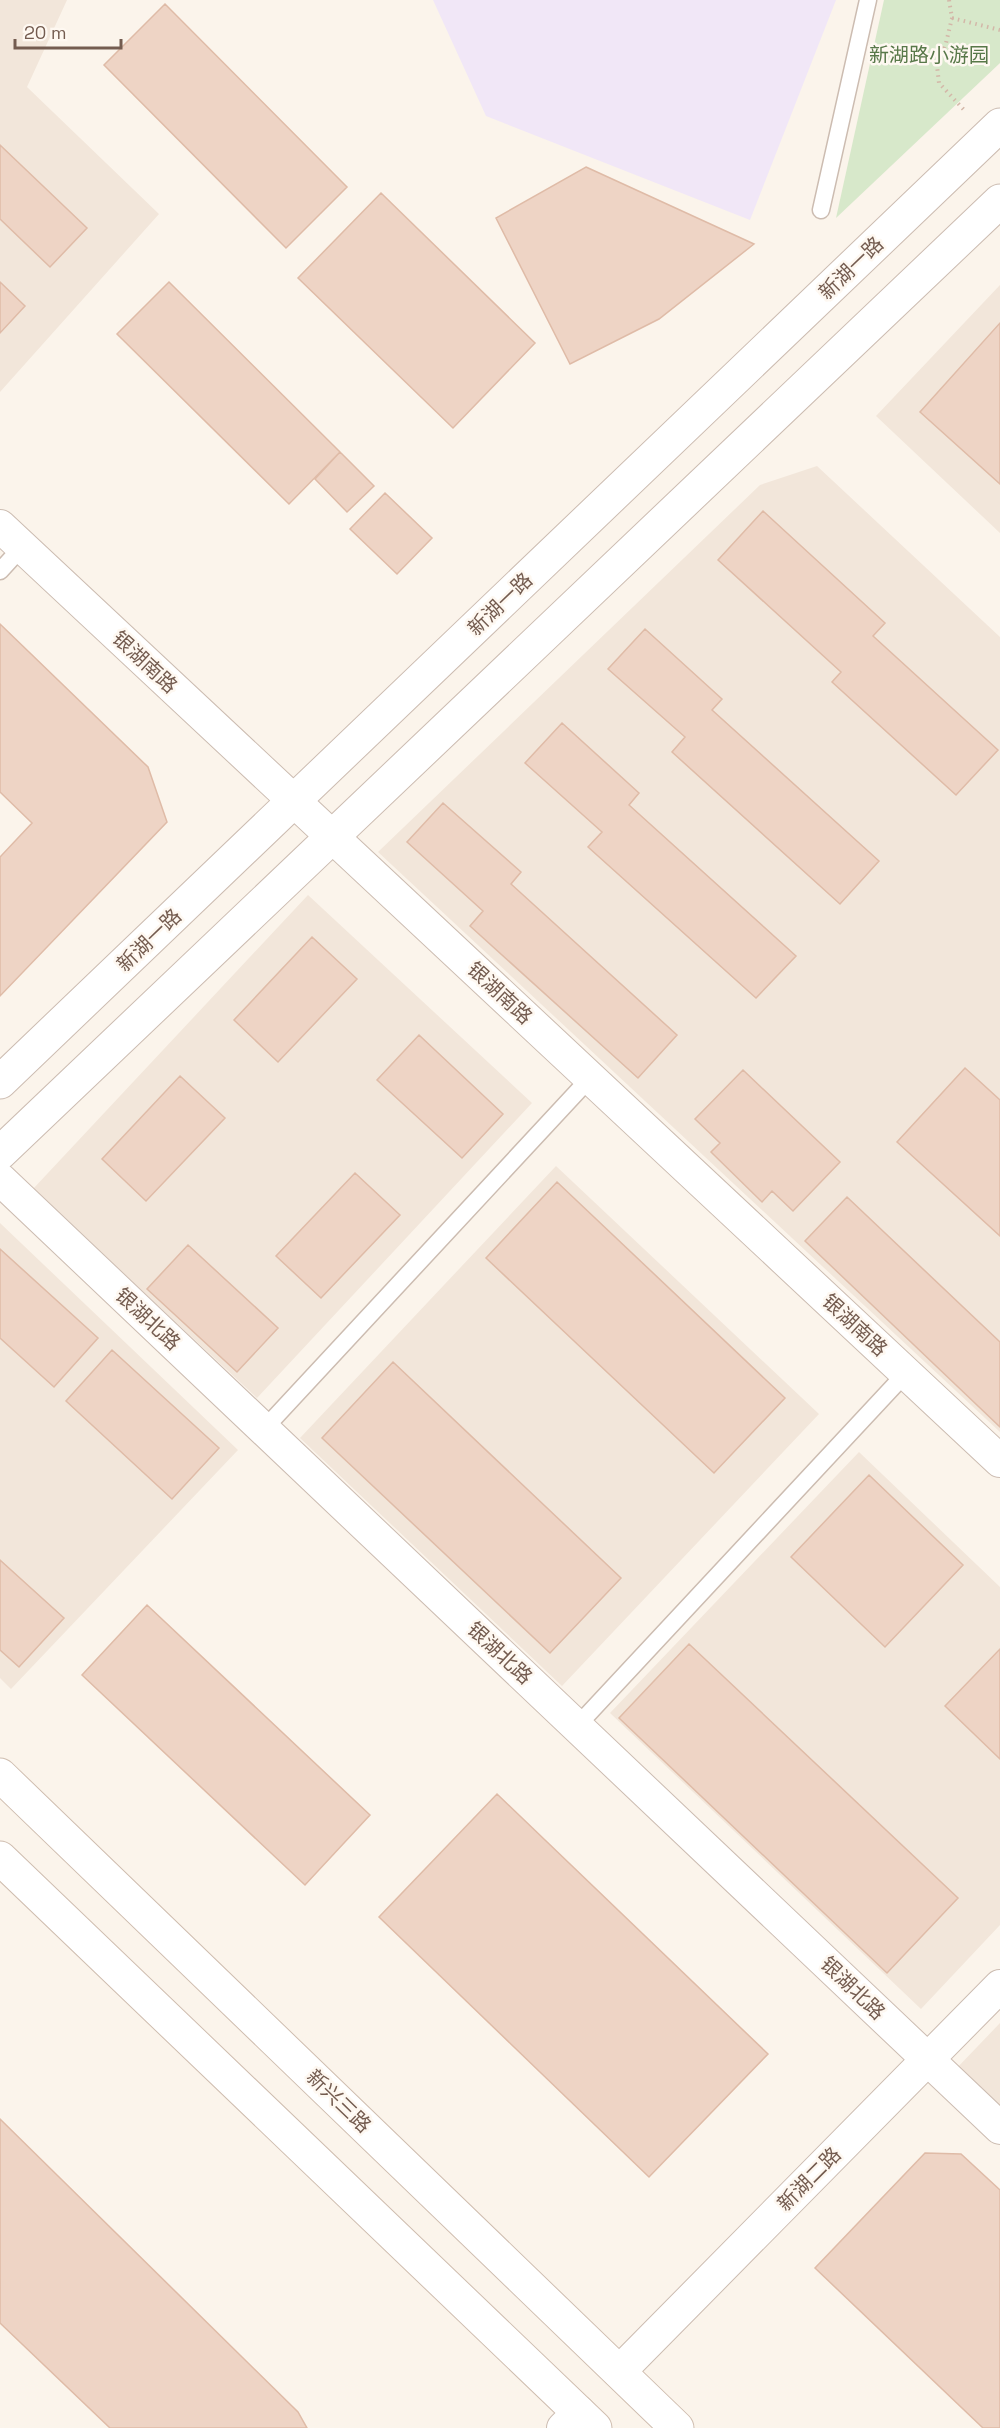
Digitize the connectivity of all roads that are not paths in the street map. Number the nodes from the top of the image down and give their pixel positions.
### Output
1 (868, 0) edge
2 (994, 131) edge
3 (1000, 201) edge
4 (821, 210) dead end
5 (11, 536) edge
6 (0, 571) edge
7 (294, 801) junction
8 (332, 837) junction
9 (590, 1078) junction
10 (0, 1082) edge
11 (0, 1154) edge
12 (0, 1179) edge
13 (906, 1373) junction
14 (264, 1429) junction
15 (999, 1458) edge
16 (577, 1726) junction
17 (0, 1775) edge
18 (0, 1858) edge
19 (1000, 1986) edge
20 (928, 2059) junction
21 (1000, 2128) edge
22 (619, 2372) junction
23 (579, 2423) edge
24 (677, 2428) edge

1 - 4 lane
2 - 7 street, 新湖一路
3 - 8 street
5 - 6 lane
5 - 7 street, 银湖南路
7 - 8 street, 银湖南路
7 - 10 street, 新湖一路
8 - 9 street, 银湖南路
8 - 11 street
9 - 13 street, 银湖南路
9 - 14 lane
12 - 14 street, 银湖北路
13 - 15 street, 银湖南路
13 - 16 lane
14 - 16 street, 银湖北路
16 - 20 street, 银湖北路
17 - 22 street, 新兴三路
18 - 23 street
19 - 20 street, 新湖二路
20 - 21 street, 银湖北路
20 - 22 street, 新湖二路
22 - 24 street, 新兴三路

